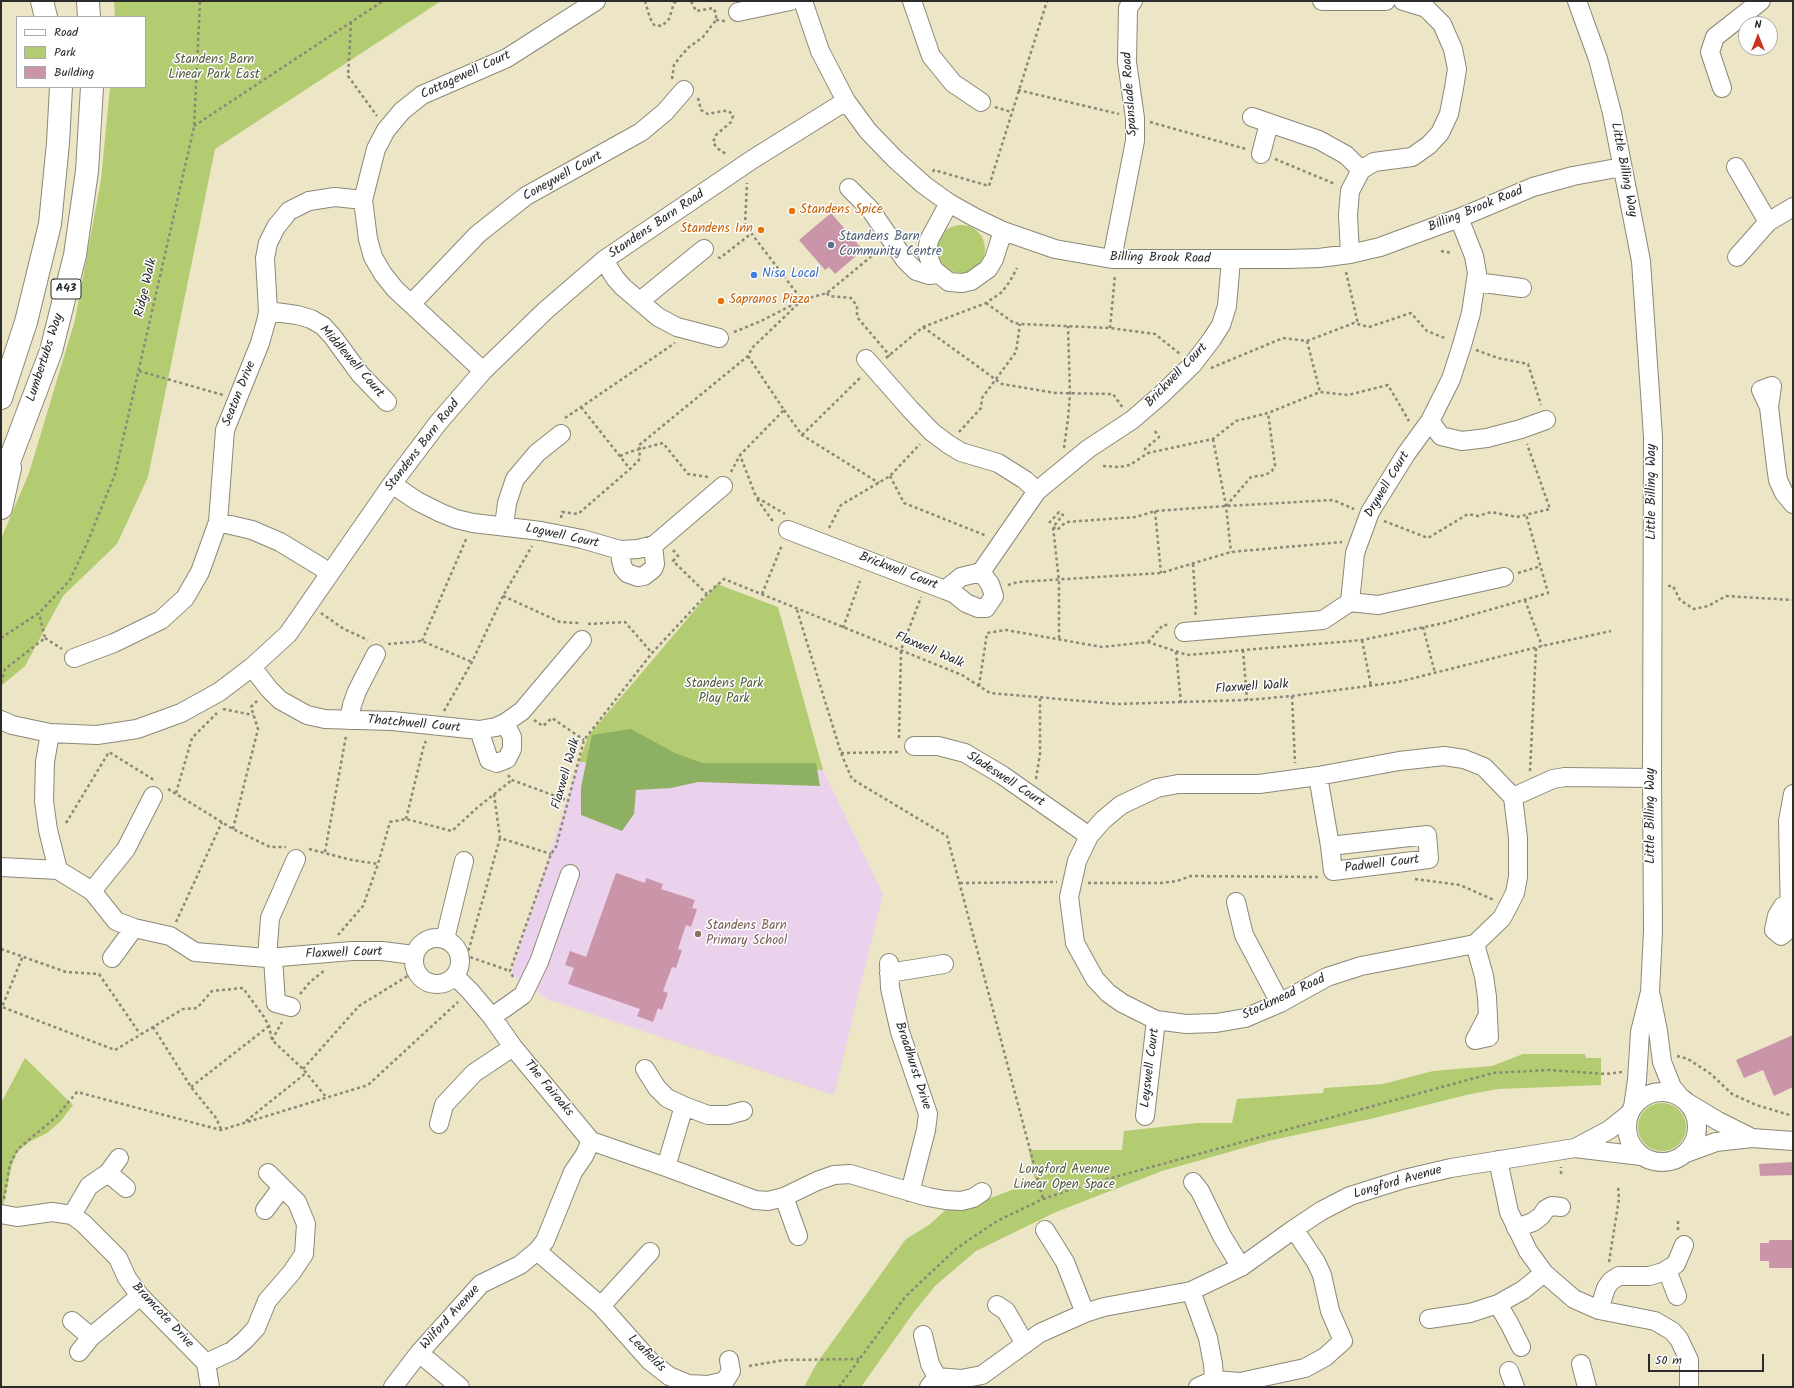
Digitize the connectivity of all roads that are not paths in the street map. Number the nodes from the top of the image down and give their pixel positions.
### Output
1 (42, 1) edge
2 (58, 1) edge
3 (88, 1) edge
4 (99, 1) edge
5 (596, 1) edge
6 (790, 1) edge
7 (803, 1) edge
8 (912, 1) edge
9 (1133, 1) edge
10 (1322, 1) edge
11 (1386, 1) edge
12 (1403, 1) edge
13 (1577, 1) edge
14 (1761, 1) edge
15 (738, 12) dead end
16 (46, 16) edge
17 (59, 16) edge
18 (89, 16) edge
19 (98, 16) edge
20 (1722, 88) dead end
21 (92, 90) edge
22 (684, 90) road end
23 (59, 91) edge
24 (846, 101) junction
25 (981, 102) dead end
26 (1252, 116) dead end
27 (1269, 123) junction
28 (1262, 154) road end
29 (1622, 167) junction
30 (1736, 168) dead end
31 (1361, 170) junction
32 (849, 188) dead end
33 (362, 200) junction
34 (949, 203) junction
35 (1793, 207) edge
36 (1459, 218) junction
37 (1768, 222) junction
38 (1003, 231) junction
39 (704, 249) road end
40 (1350, 254) junction
41 (1737, 257) dead end
42 (604, 260) junction
43 (1231, 260) junction
44 (1113, 267) junction
45 (938, 274) junction
46 (1476, 282) junction
47 (1522, 288) dead end
48 (640, 301) junction
49 (411, 304) junction
50 (268, 311) junction
51 (719, 338) road end
52 (869, 363) road end
53 (483, 372) junction
54 (1, 398) edge
55 (387, 402) dead end
56 (1769, 407) dead end
57 (1546, 420) road end
58 (1430, 421) junction
59 (561, 434) road end
60 (7, 452) edge
61 (1, 482) edge
62 (717, 482) road end
63 (392, 484) junction
64 (1037, 491) junction
65 (1793, 504) edge
66 (1, 508) edge
67 (218, 522) junction
68 (504, 526) junction
69 (786, 534) road end
70 (658, 542) junction
71 (620, 550) junction
72 (981, 572) junction
73 (329, 575) junction
74 (1504, 576) road end
75 (945, 590) junction
76 (1350, 602) junction
77 (1183, 626) road end
78 (582, 640) dead end
79 (378, 647) road end
80 (74, 658) dead end
81 (252, 667) junction
82 (1, 720) edge
83 (349, 720) junction
84 (506, 723) junction
85 (479, 730) junction
86 (50, 733) junction
87 (906, 749) road end
88 (1318, 776) junction
89 (1652, 778) junction
90 (158, 788) road end
91 (1521, 794) junction
92 (1793, 794) edge
93 (1089, 836) junction
94 (1330, 846) junction
95 (298, 852) road end
96 (464, 861) dead end
97 (1, 867) edge
98 (58, 870) junction
99 (570, 874) dead end
100 (92, 891) junction
101 (1236, 902) dead end
102 (1791, 914) edge
103 (134, 928) junction
104 (445, 939) junction
105 (1475, 944) junction
106 (112, 958) dead end
107 (270, 958) junction
108 (415, 963) junction
109 (944, 964) dead end
110 (454, 976) junction
111 (1650, 992) junction
112 (1280, 1003) junction
113 (291, 1007) road end
114 (492, 1017) junction
115 (1487, 1017) dead end
116 (1156, 1020) junction
117 (513, 1046) junction
118 (645, 1068) dead end
119 (1684, 1100) junction
120 (684, 1106) junction
121 (1631, 1110) junction
122 (743, 1111) dead end
123 (1145, 1116) dead end
124 (439, 1124) dead end
125 (1752, 1138) junction
126 (591, 1141) junction
127 (1793, 1141) edge
128 (1575, 1148) junction
129 (1686, 1153) junction
130 (1641, 1156) junction
131 (119, 1158) dead end
132 (1498, 1160) junction
133 (666, 1166) junction
134 (108, 1173) junction
135 (268, 1173) dead end
136 (1193, 1182) dead end
137 (282, 1187) junction
138 (126, 1188) dead end
139 (910, 1192) junction
140 (982, 1192) dead end
141 (784, 1197) junction
142 (1561, 1207) dead end
143 (265, 1210) dead end
144 (1, 1214) edge
145 (72, 1215) junction
146 (1516, 1228) junction
147 (1294, 1229) junction
148 (1045, 1230) dead end
149 (798, 1236) dead end
150 (1681, 1237) road end
151 (537, 1251) junction
152 (650, 1252) dead end
153 (1242, 1267) junction
154 (1663, 1272) junction
155 (1544, 1273) junction
156 (1191, 1291) junction
157 (140, 1296) junction
158 (1677, 1296) dead end
159 (1498, 1304) junction
160 (997, 1305) dead end
161 (601, 1306) junction
162 (1599, 1310) junction
163 (1085, 1313) junction
164 (1429, 1319) dead end
165 (72, 1321) dead end
166 (923, 1335) dead end
167 (90, 1337) junction
168 (1025, 1344) junction
169 (1521, 1348) dead end
170 (79, 1352) dead end
171 (420, 1353) junction
172 (729, 1360) dead end
173 (206, 1363) junction
174 (1581, 1364) dead end
175 (985, 1381) edge
176 (933, 1382) edge
177 (1213, 1383) edge
178 (210, 1387) edge
179 (393, 1387) edge
180 (460, 1387) edge
181 (1587, 1387) edge
182 (1689, 1387) edge

1 - 16 highway
2 - 17 highway
3 - 18 highway
4 - 19 highway
5 - 33 street, Cottagewell Court
6 - 15 street
7 - 24 street, Billing Brook Road
8 - 25 street
9 - 44 street, Spanslade Road
10 - 11 street
12 - 31 street
13 - 29 street, Little Billing Way
14 - 20 street
21 - 60 highway, Lumbertubs Way / A43
22 - 49 street, Coneywell Court
23 - 54 highway, A43
24 - 34 street, Billing Brook Road
24 - 42 street, Standens Barn Road
26 - 27 street
27 - 28 street
27 - 31 street
29 - 36 street, Billing Brook Road
29 - 89 street, Little Billing Way
30 - 37 street
31 - 40 street
32 - 45 street
33 - 49 street, Cottagewell Court
33 - 50 street, Seaton Drive
34 - 38 street, Billing Brook Road
34 - 45 street
35 - 37 street
36 - 40 street, Billing Brook Road
36 - 46 street, Drywell Court
37 - 41 street
38 - 44 street, Billing Brook Road
38 - 45 street
39 - 48 street
40 - 43 street, Billing Brook Road
42 - 48 street
42 - 53 street, Standens Barn Road
43 - 44 street, Billing Brook Road
43 - 64 street, Brickwell Court
46 - 47 street
46 - 58 street, Drywell Court
48 - 51 street
49 - 53 street, Cottagewell Court
50 - 55 street, Middlewell Court
50 - 67 street, Seaton Drive
52 - 64 street
53 - 63 street, Standens Barn Road
56 - 65 street
57 - 58 street
58 - 76 street, Drywell Court
59 - 68 street
60 - 61 highway, Lumbertubs Way / A43
60 - 66 highway
62 - 70 street, Logwell Court
63 - 68 street, Logwell Court
63 - 73 street, Standens Barn Road
64 - 72 street, Brickwell Court
67 - 73 street
67 - 80 street, Seaton Drive
68 - 71 street, Logwell Court
69 - 75 street, Brickwell Court
70 - 71 street, Logwell Court
70 - 71 street
72 - 75 street, Brickwell Court
72 - 75 street
73 - 81 street, Standens Barn Road
74 - 76 street
76 - 77 street
78 - 84 street, Thatchwell Court
79 - 83 street, Thatchwell Court
81 - 83 street, Thatchwell Court
81 - 86 street, Standens Barn Road
82 - 86 street, Standens Barn Road
83 - 85 street, Thatchwell Court
84 - 85 street, Thatchwell Court
84 - 85 street, Thatchwell Court
86 - 98 street
87 - 93 street, Sladeswell Court
88 - 91 street, Stockmead Road
88 - 93 street, Stockmead Road
88 - 94 street, Padwell Court
89 - 91 street
89 - 111 street, Little Billing Way
90 - 100 street
91 - 105 street, Stockmead Road
92 - 102 street
93 - 116 street, Stockmead Road
94 - 94 street, Padwell Court
95 - 107 street
96 - 104 street
97 - 98 street, Flaxwell Court
98 - 100 street, Flaxwell Court
99 - 114 street
100 - 103 street, Flaxwell Court
101 - 112 street
103 - 106 street
103 - 107 street, Flaxwell Court
104 - 108 street
104 - 110 street
105 - 112 street, Stockmead Road
105 - 115 street
107 - 108 street, Flaxwell Court
107 - 113 street
108 - 110 street
109 - 139 street, Broadhurst Drive
110 - 114 street, The Fairoaks
111 - 119 street, Little Billing Way
111 - 121 street, Little Billing Way
112 - 116 street, Stockmead Road
114 - 117 street, The Fairoaks
116 - 123 street, Leyswell Court
117 - 124 street
117 - 126 street, The Fairoaks
118 - 120 street
119 - 121 street
119 - 125 street
119 - 129 street, Little Billing Way
120 - 122 street
120 - 133 street
121 - 128 street, Longford Avenue
121 - 130 street, Little Billing Way
125 - 127 street
125 - 129 street
126 - 133 street
126 - 151 street, Wilford Avenue
128 - 130 street, Longford Avenue
128 - 132 street, Longford Avenue
129 - 130 street
131 - 134 street
132 - 146 street
132 - 147 street, Longford Avenue
133 - 141 street
134 - 138 street
134 - 145 street
135 - 137 street
136 - 153 street
137 - 143 street
137 - 173 street
139 - 140 street
139 - 141 street
141 - 149 street
142 - 146 street
144 - 145 street
145 - 157 street, Bramcote Drive
146 - 155 street
147 - 153 street, Longford Avenue
147 - 177 street
148 - 163 street
150 - 154 street
151 - 161 street, Leafields
151 - 171 street, Wilford Avenue
152 - 161 street
153 - 156 street, Longford Avenue
154 - 158 street
154 - 162 street
155 - 159 street
155 - 162 street
156 - 163 street, Longford Avenue
156 - 177 street
157 - 167 street
157 - 173 street, Bramcote Drive
159 - 164 street
159 - 169 street
160 - 168 street
161 - 172 street, Leafields
162 - 182 street
163 - 168 street, Longford Avenue
165 - 167 street
166 - 176 street, Longford Avenue
167 - 170 street
168 - 175 street, Longford Avenue
171 - 179 street, Wilford Avenue
171 - 180 street
173 - 178 street
174 - 181 street
175 - 176 street, Longford Avenue

